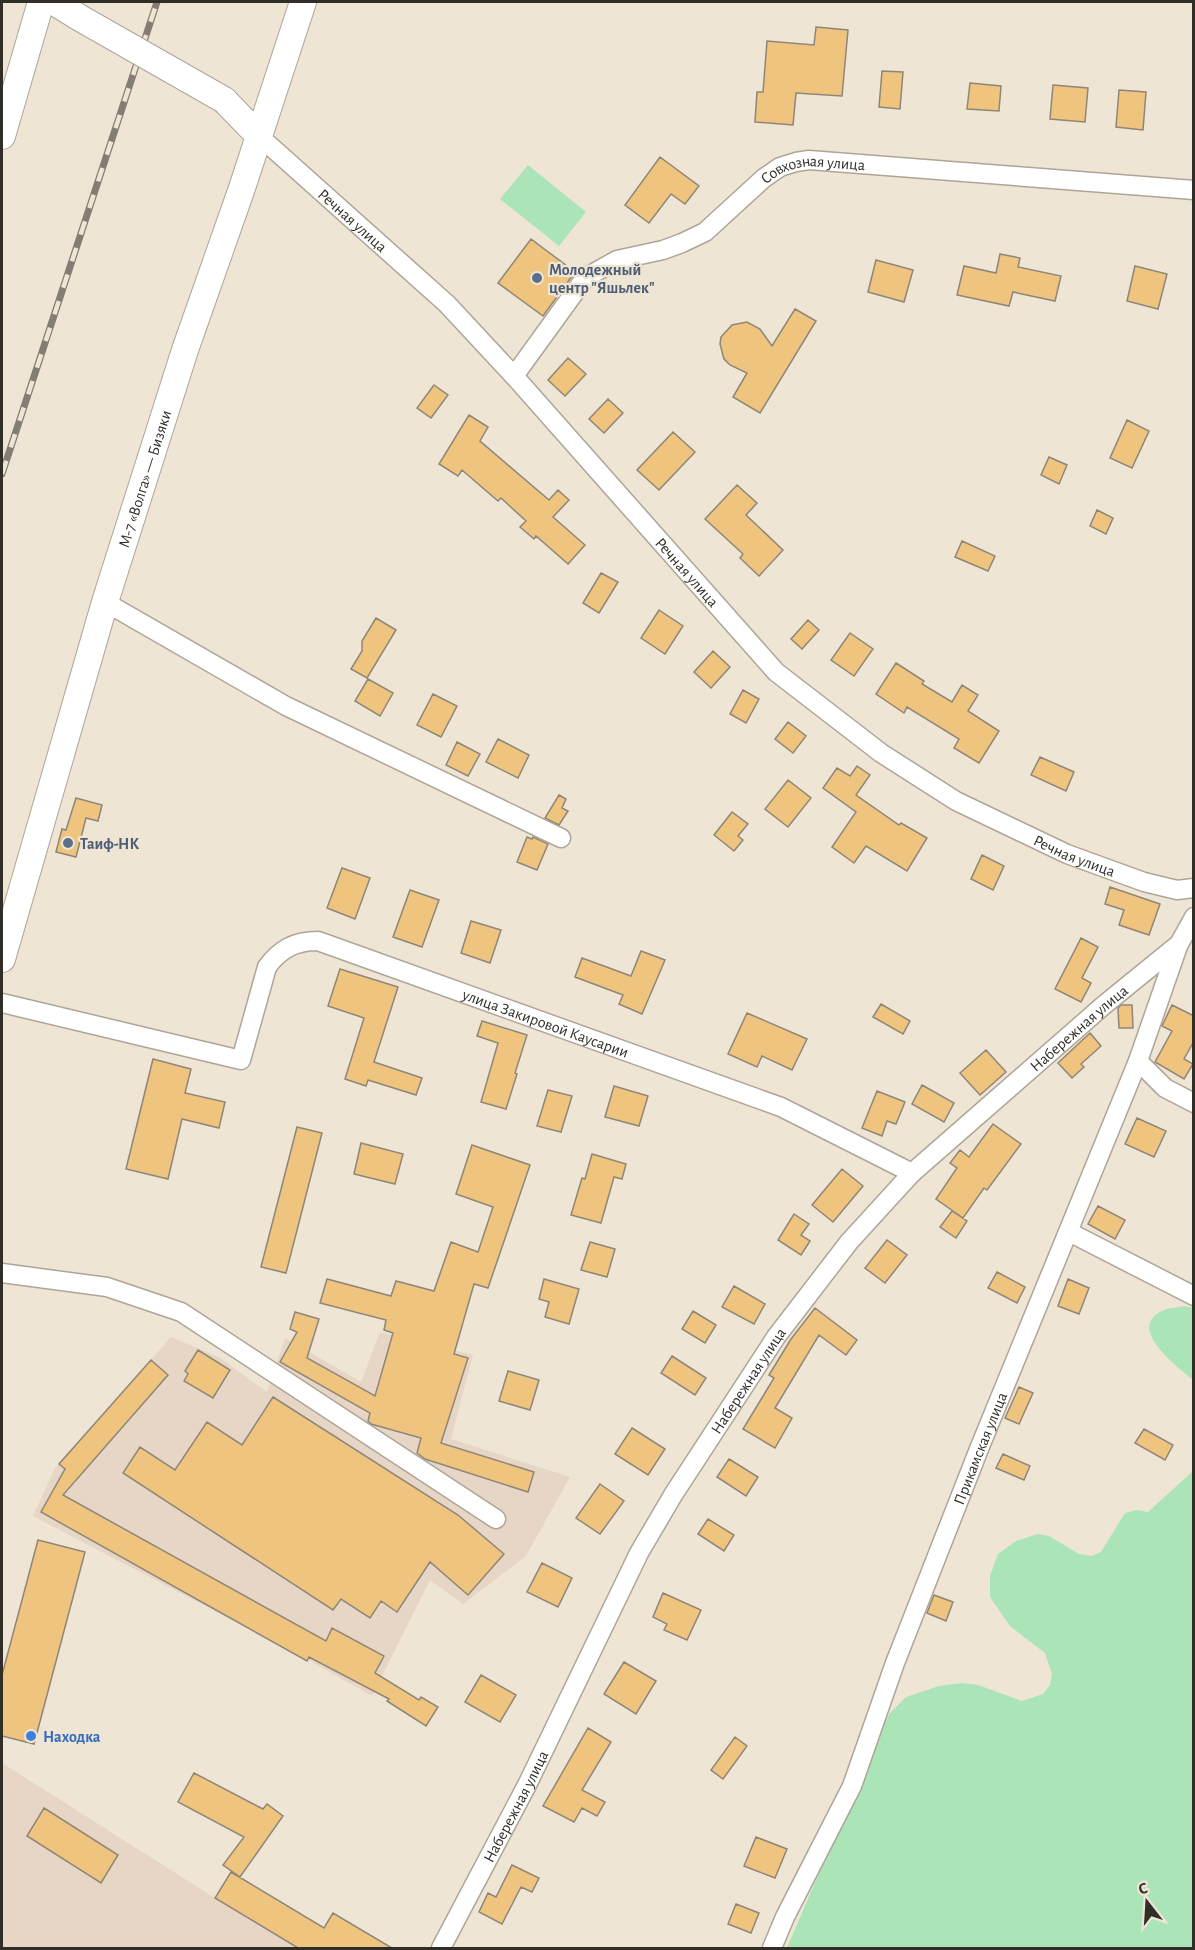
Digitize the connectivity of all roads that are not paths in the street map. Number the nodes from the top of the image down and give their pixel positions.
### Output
1 (41, 2) edge
2 (54, 2) edge
3 (303, 2) edge
4 (2, 136) edge
5 (259, 136) junction
6 (1194, 190) edge
7 (514, 376) junction
8 (105, 602) junction
9 (561, 838) dead end
10 (1194, 888) edge
11 (1194, 917) edge
12 (1179, 944) junction
13 (2, 959) edge
14 (2, 1003) edge
15 (1138, 1061) junction
16 (1194, 1103) edge
17 (912, 1173) junction
18 (1069, 1232) junction
19 (2, 1273) edge
20 (1194, 1296) edge
21 (496, 1519) dead end
22 (441, 1948) edge
23 (772, 1948) edge

1 - 4 main road
2 - 5 main road, bridge
3 - 5 main road, М-7 «Волга» — Бизяки
5 - 7 street, Речная улица
5 - 8 main road, М-7 «Волга» — Бизяки
6 - 7 street, Совхозная улица
7 - 10 street, Речная улица
8 - 9 street
8 - 13 main road, М-7 «Волга» — Бизяки
11 - 12 street, Набережная улица
12 - 15 street, Прикамская улица
12 - 17 street, Набережная улица
14 - 17 street, улица Закировой Каусарии
15 - 16 street
15 - 18 street, Прикамская улица
17 - 22 street, Набережная улица
18 - 20 street
18 - 23 street, Прикамская улица
19 - 21 street

